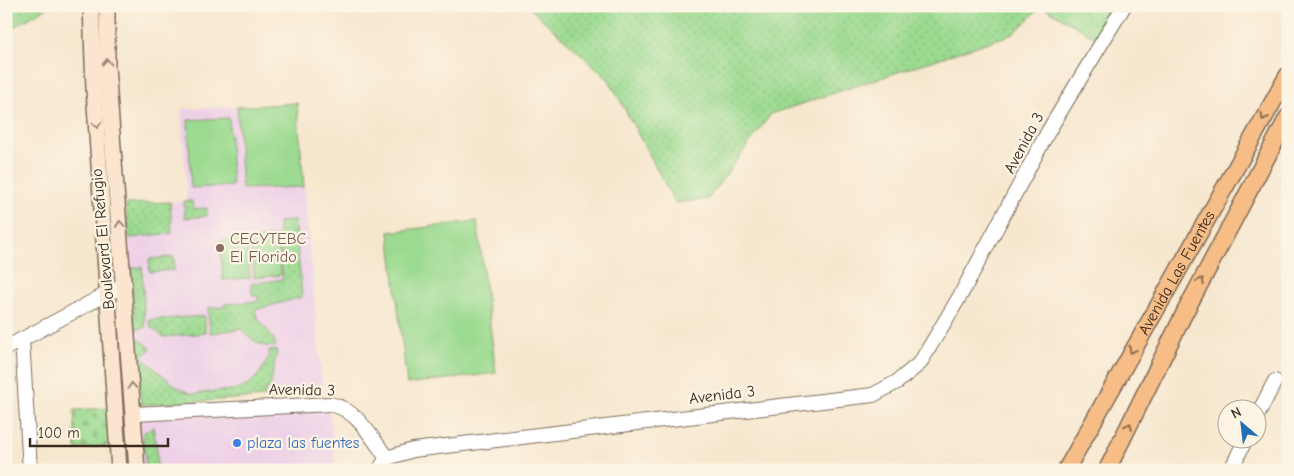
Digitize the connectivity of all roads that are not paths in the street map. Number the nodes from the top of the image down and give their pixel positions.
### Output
1 (91, 6) edge
2 (108, 6) edge
3 (1124, 6) edge
4 (1288, 75) edge
5 (1288, 117) edge
6 (125, 284) junction
7 (108, 292) junction
8 (22, 339) junction
9 (6, 348) edge
10 (1275, 381) dead end
11 (1266, 399) edge
12 (134, 414) junction
13 (1241, 448) edge
14 (387, 458) junction
15 (30, 470) edge
16 (119, 470) edge
17 (137, 470) edge
18 (379, 470) edge
19 (1066, 470) edge
20 (1107, 470) edge
21 (1230, 470) edge

1 -> 7 main road
6 -> 2 main road, Boulevard El Refugio
3 - 14 street, Avenida 3
4 -> 19 main road, Avenida Las Fuentes
20 -> 5 main road, Avenida Las Fuentes
6 - 7 street
12 -> 6 main road, Boulevard El Refugio
7 - 8 street
7 - 16 main road
8 - 9 street
8 - 15 street
10 - 11 street
12 - 14 street, Avenida 3
12 - 17 main road, Boulevard El Refugio
13 - 21 street
14 - 18 street

